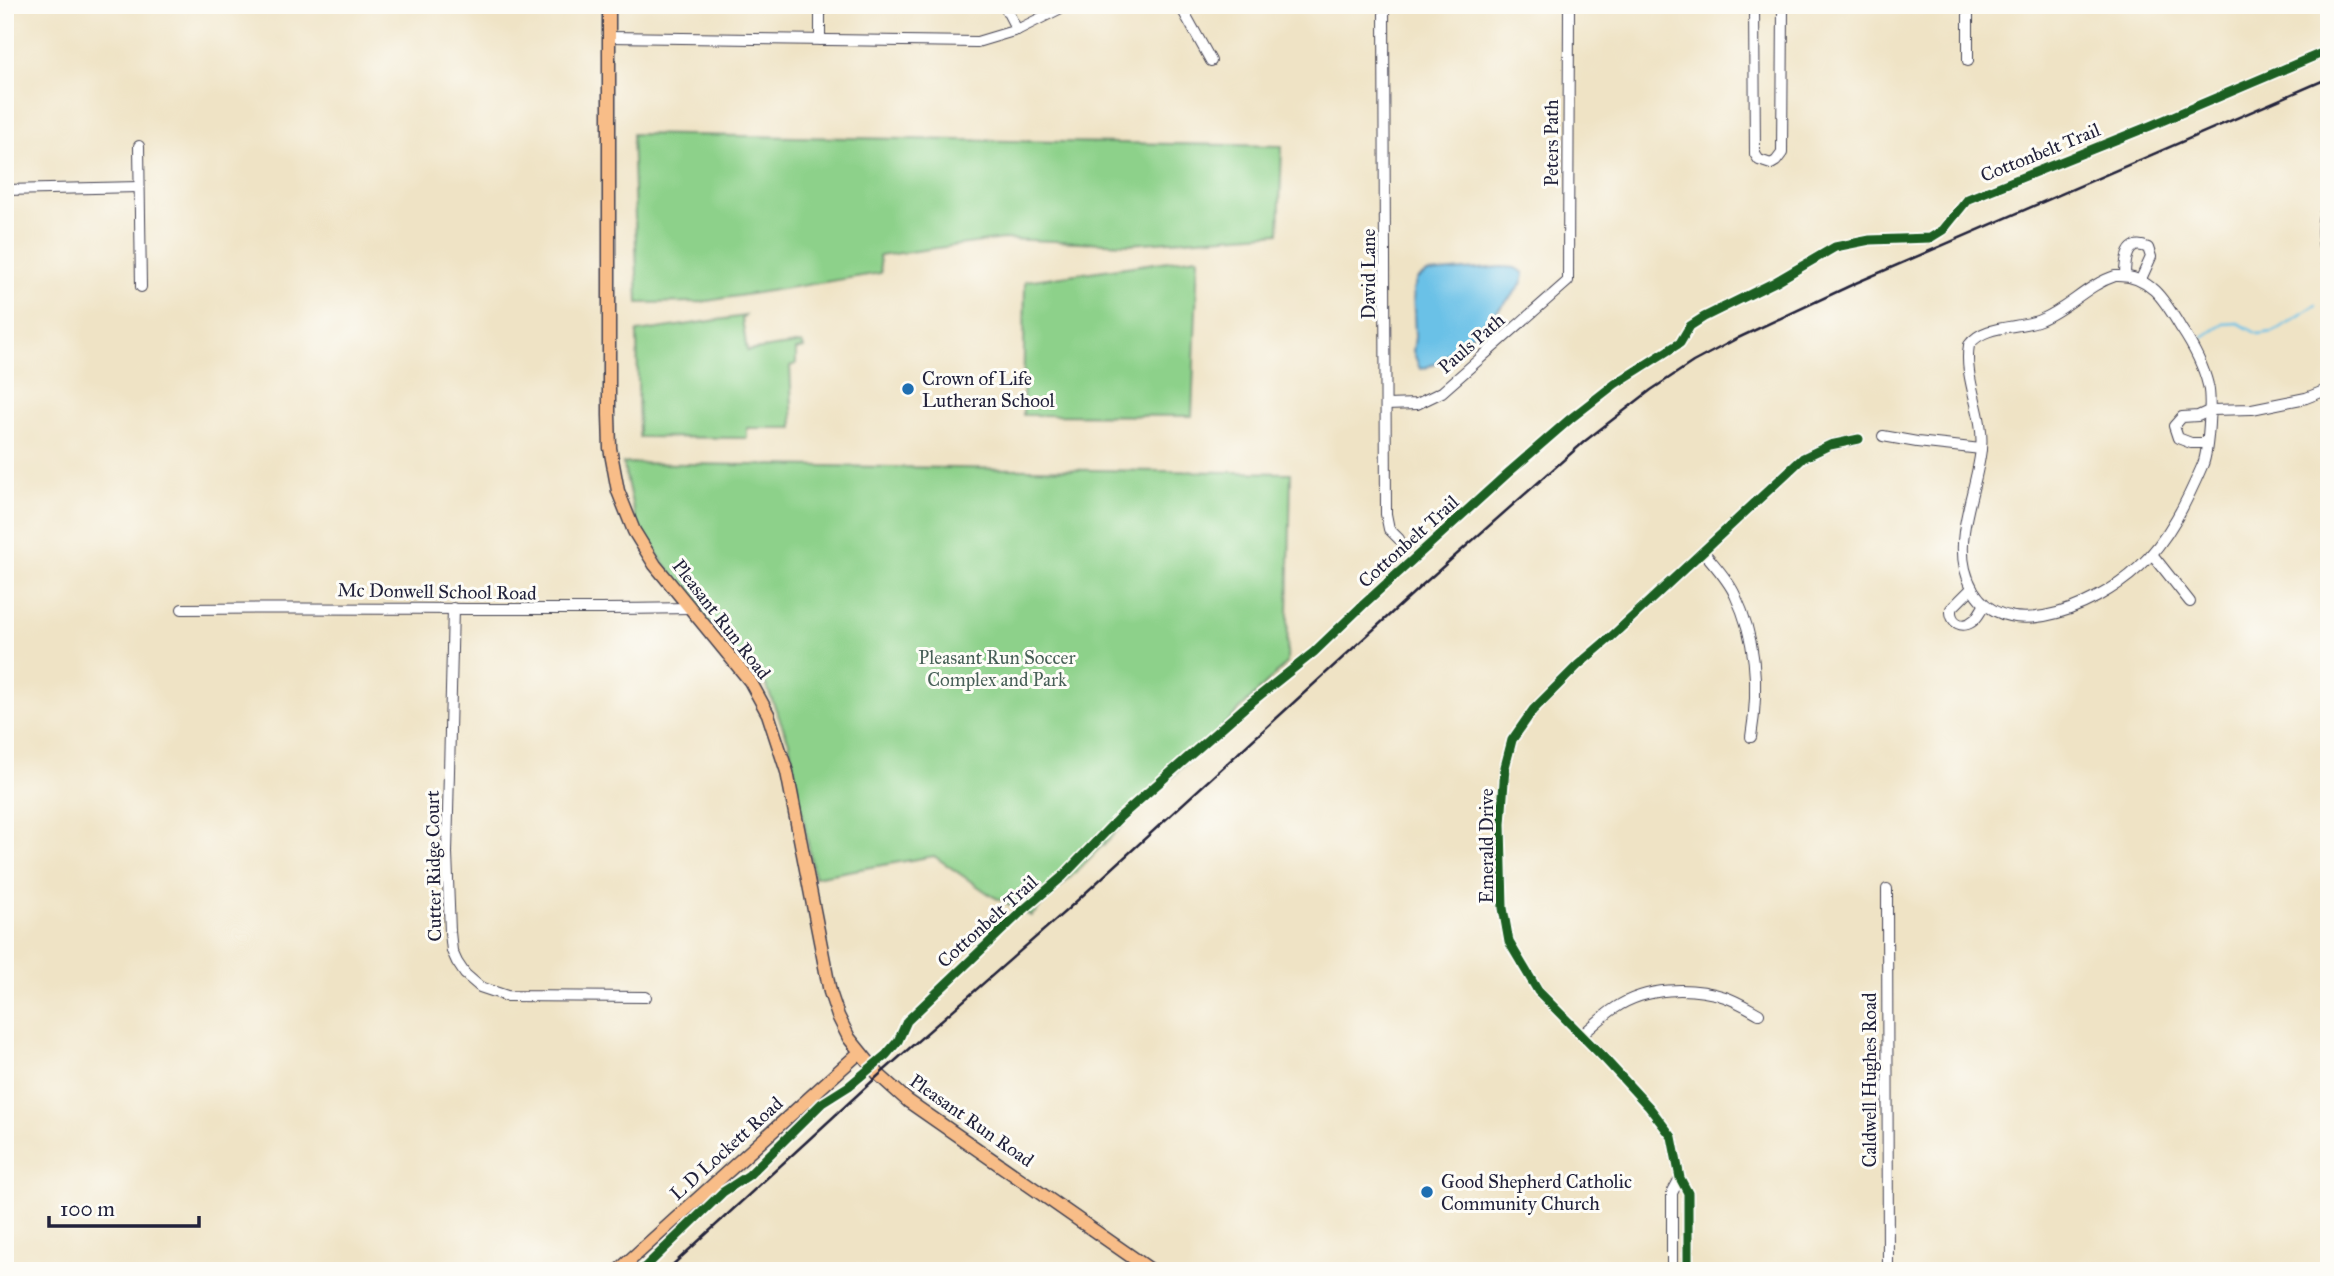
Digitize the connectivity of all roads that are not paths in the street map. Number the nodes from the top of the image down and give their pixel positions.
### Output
1 (609, 5) edge
2 (820, 5) edge
3 (1004, 5) edge
4 (1067, 5) edge
5 (1180, 5) edge
6 (1384, 5) edge
7 (1569, 5) edge
8 (1754, 5) edge
9 (1783, 5) edge
10 (1968, 5) edge
11 (1017, 30) junction
12 (610, 37) junction
13 (820, 40) junction
14 (1211, 61) dead end
15 (1968, 61) dead end
16 (139, 146) dead end
17 (139, 187) junction
18 (5, 190) edge
19 (2329, 201) edge
20 (2329, 274) edge
21 (2125, 275) junction
22 (2141, 279) junction
23 (1568, 281) joint
24 (141, 287) dead end
25 (2329, 389) edge
26 (1387, 405) junction
27 (2211, 410) junction
28 (1883, 436) dead end
29 (1859, 439) dead end
30 (2206, 443) junction
31 (1982, 449) junction
32 (1399, 538) dead end
33 (1703, 551) junction
34 (2152, 554) junction
35 (1972, 588) junction
36 (2190, 602) dead end
37 (1984, 606) junction
38 (453, 608) junction
39 (690, 608) junction
40 (182, 609) dead end
41 (1751, 737) dead end
42 (1887, 889) dead end
43 (646, 997) dead end
44 (1759, 1014) dead end
45 (1582, 1035) junction
46 (859, 1053) junction
47 (1680, 1178) junction
48 (618, 1271) edge
49 (1152, 1271) edge
50 (1672, 1271) edge
51 (1688, 1271) edge
52 (1888, 1271) edge

1 - 12 main road, Pleasant Run Road
2 - 13 street
3 - 11 street
4 - 11 street
5 - 14 street
6 - 26 street, David Lane
7 - 23 street, Peters Path
8 - 9 street
10 - 15 street
11 - 13 street
12 - 13 street
12 - 39 main road, Pleasant Run Road
16 - 17 street
17 - 18 street
17 - 24 street
19 - 20 street
21 - 22 street
21 - 22 street
21 - 31 street
22 - 27 street
23 - 26 street, Pauls Path
25 - 27 street
26 - 32 street, David Lane
27 - 30 street
27 - 30 street
28 - 31 street
29 - 33 street, Emerald Drive
30 - 34 street
31 - 35 street
33 - 41 street
33 - 45 street, Emerald Drive
34 - 36 street
34 - 37 street
35 - 37 street
35 - 37 street
38 - 39 street, Mc Donwell School Road
38 - 40 street, Mc Donwell School Road
38 - 43 street, Cutter Ridge Court
39 - 46 main road, Pleasant Run Road
42 - 52 street, Caldwell Hughes Road
44 - 45 street
45 - 47 street, Emerald Drive
46 - 48 main road, L D Lockett Road
46 - 49 main road, Pleasant Run Road
47 - 50 street, Emerald Drive
47 - 51 street, Emerald Drive

